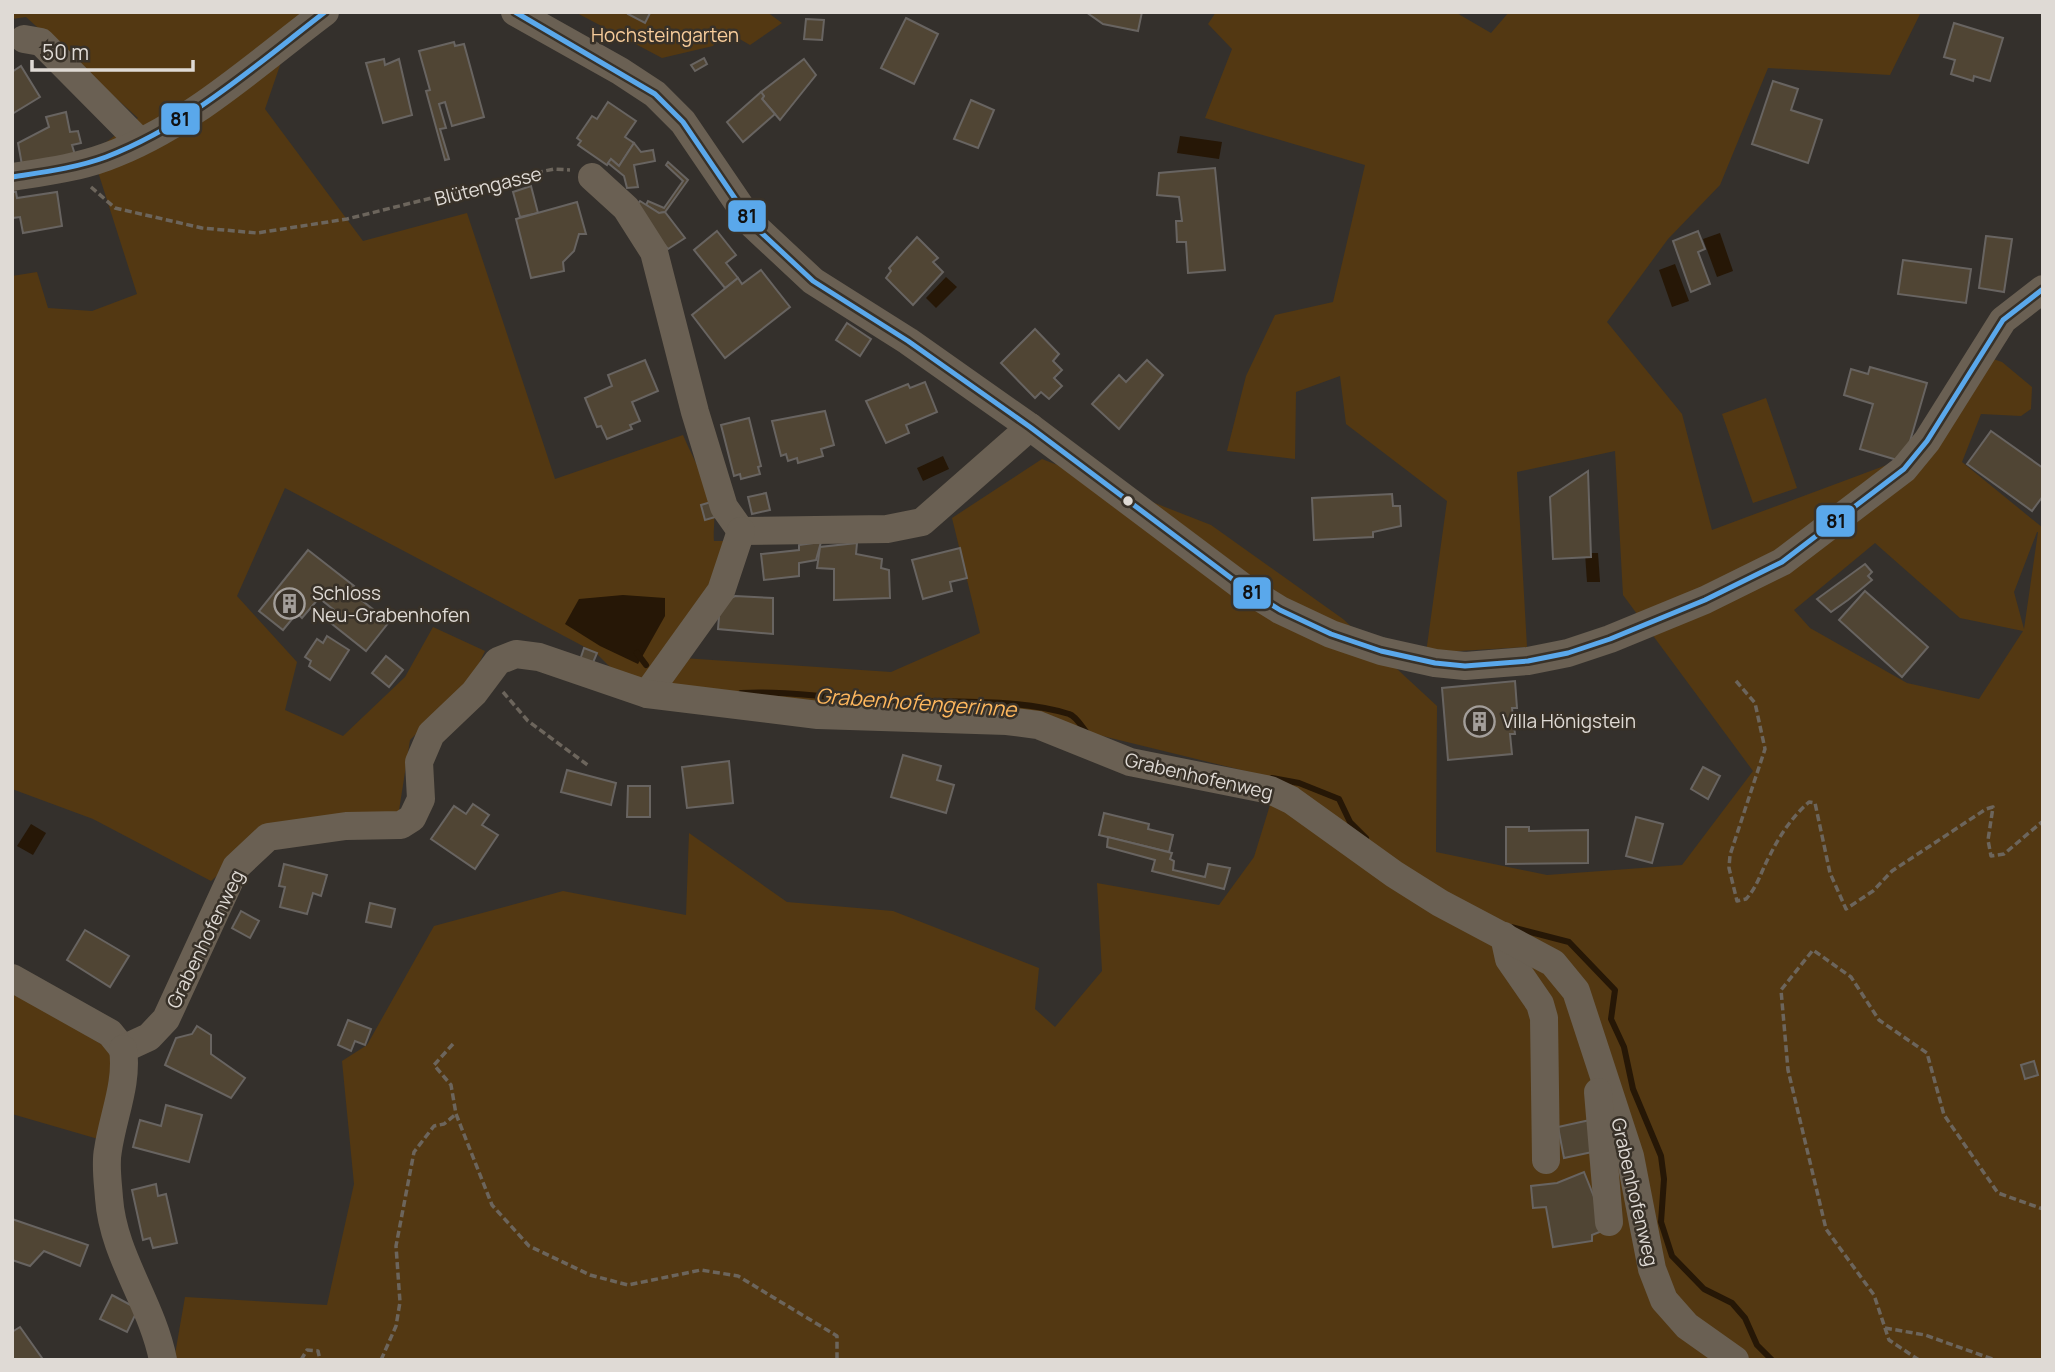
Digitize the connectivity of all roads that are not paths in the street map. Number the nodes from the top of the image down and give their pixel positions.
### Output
1 (324, 12) edge
2 (514, 12) edge
3 (24, 39) dead end
4 (139, 141) junction
5 (12, 177) edge
6 (592, 177) road end
7 (2043, 289) edge
8 (1030, 427) junction
9 (741, 531) junction
10 (646, 694) junction
11 (1504, 936) junction
12 (12, 978) edge
13 (123, 1049) junction
14 (1602, 1065) junction
15 (1546, 1160) dead end
16 (1609, 1222) dead end
17 (163, 1360) edge
18 (1735, 1360) edge

1 - 4 street
2 - 8 street
3 - 4 street
4 - 5 street
6 - 9 street
7 - 8 street
8 - 9 street
9 - 10 street
10 - 11 street, Grabenhofenweg
10 - 13 street, Grabenhofenweg
11 - 14 street, Grabenhofenweg
11 - 15 street
12 - 13 street
13 - 17 street
14 - 16 street
14 - 18 street, Grabenhofenweg

